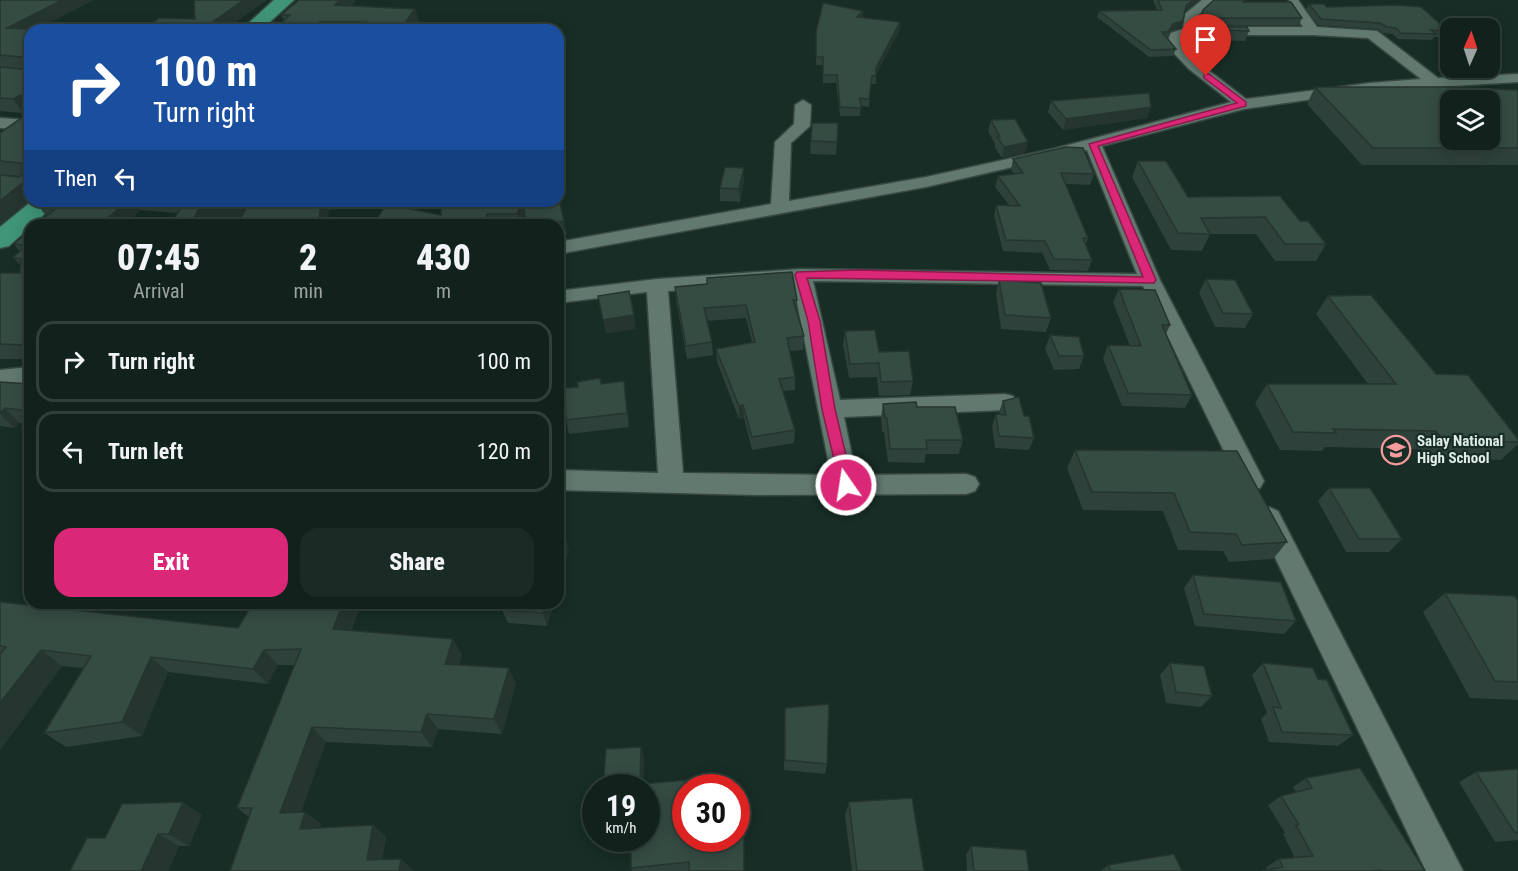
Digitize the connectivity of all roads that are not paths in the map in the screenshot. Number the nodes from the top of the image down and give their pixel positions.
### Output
1 (285, 0) edge
2 (1210, 0) edge
3 (1293, 3) edge
4 (257, 24) edge
5 (1189, 31) junction
6 (1313, 31) junction
7 (1518, 78) edge
8 (1434, 82) junction
9 (1243, 104) junction
10 (803, 105) dead end
11 (24, 122) edge
12 (0, 123) edge
13 (24, 123) edge
14 (0, 136) edge
15 (1093, 144) junction
16 (40, 207) edge
17 (780, 208) junction
18 (25, 219) edge
19 (24, 220) edge
20 (0, 240) edge
21 (564, 247) edge
22 (801, 275) junction
23 (1150, 280) junction
24 (657, 285) junction
25 (564, 296) edge
26 (24, 376) edge
27 (0, 378) edge
28 (1005, 402) edge
29 (828, 409) junction
30 (564, 480) edge
31 (671, 482) junction
32 (966, 484) dead end
33 (846, 485) junction
34 (1445, 871) edge

1 - 4 highway
2 - 5 street
3 - 6 street
5 - 6 street
5 - 9 street
6 - 8 street
7 - 8 street
8 - 9 street
9 - 15 street
10 - 17 street
11 - 12 street
13 - 14 street
15 - 17 street
15 - 23 street
16 - 18 highway
17 - 21 street
19 - 20 highway
22 - 23 street
22 - 24 street
22 - 29 street
23 - 34 street
24 - 25 street
24 - 31 street
26 - 27 street
28 - 29 street
29 - 33 street
30 - 31 street
31 - 33 street
32 - 33 street

